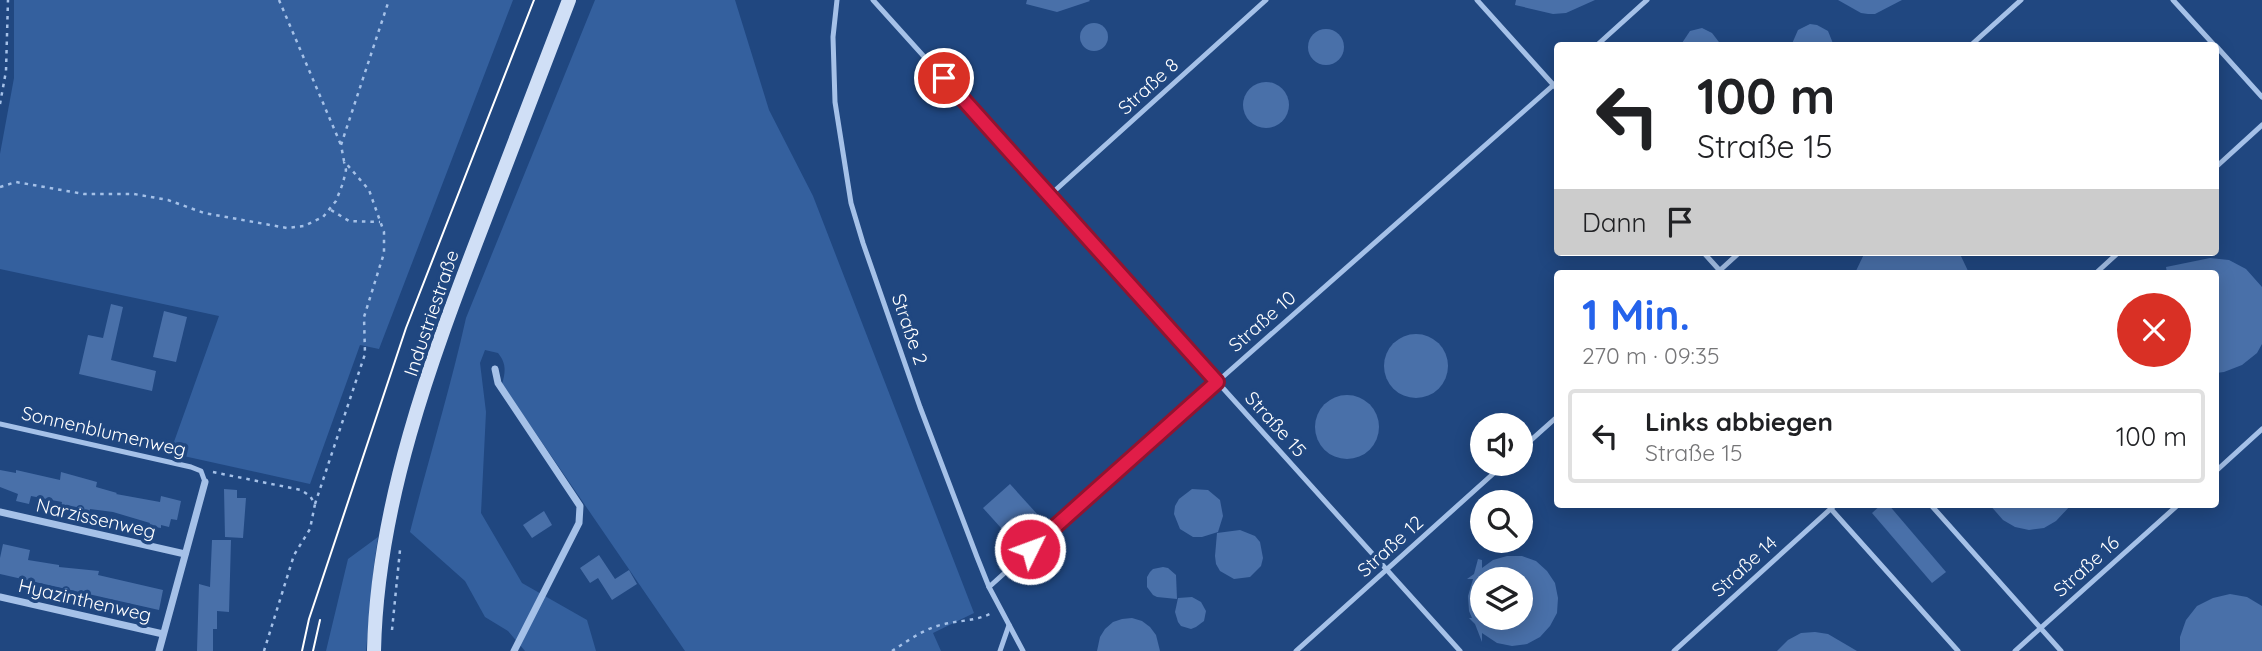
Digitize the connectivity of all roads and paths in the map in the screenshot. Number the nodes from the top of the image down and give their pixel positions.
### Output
1 (8, 0) edge
2 (279, 0) edge
3 (389, 0) edge
4 (569, 0) edge
5 (837, 0) edge
6 (873, 0) edge
7 (1266, 0) edge
8 (1477, 0) edge
9 (1647, 0) edge
10 (2021, 0) edge
11 (2173, 0) edge
12 (1601, 42) edge
13 (1974, 42) edge
14 (2211, 42) edge
15 (2219, 50) edge
16 (1554, 83) edge
17 (1554, 87) edge
18 (2262, 97) edge
19 (0, 104) edge
20 (2262, 125) edge
21 (341, 145) junction
22 (344, 161) junction
23 (2219, 164) edge
24 (0, 187) edge
25 (1050, 195) junction
26 (330, 209) junction
27 (380, 222) junction
28 (1706, 256) edge
29 (1736, 256) edge
30 (2115, 256) edge
31 (1717, 270) edge
32 (1721, 270) edge
33 (2099, 270) edge
34 (495, 369) dead end
35 (1217, 382) junction
36 (1554, 420) edge
37 (0, 424) edge
38 (2262, 429) edge
39 (1533, 438) edge
40 (2219, 468) edge
41 (201, 471) junction
42 (1491, 476) edge
43 (205, 482) joint
44 (315, 504) junction
45 (1832, 508) edge
46 (1836, 508) edge
47 (1934, 508) edge
48 (2175, 508) edge
49 (0, 512) edge
50 (401, 548) dead end
51 (185, 554) junction
52 (1387, 569) junction
53 (989, 587) junction
54 (0, 597) edge
55 (999, 607) junction
56 (1009, 625) junction
57 (2040, 629) junction
58 (163, 634) junction
59 (391, 638) dead end
60 (159, 651) edge
61 (264, 651) edge
62 (374, 651) edge
63 (514, 651) edge
64 (892, 651) edge
65 (1000, 651) edge
66 (1023, 651) edge
67 (1296, 651) edge
68 (1460, 651) edge
69 (1674, 651) edge
70 (1958, 651) edge
71 (2015, 651) edge
72 (2061, 651) edge

1 - 19 path
2 - 21 path
3 - 21 path
4 - 62 main road, Industriestraße
5 - 53 lane, Straße 2
6 - 25 lane, Straße 15
7 - 25 lane, Straße 8
8 - 16 lane
9 - 12 lane
10 - 13 lane
11 - 14 lane
15 - 18 lane
17 - 35 lane, Straße 10
20 - 23 lane
21 - 22 path
22 - 26 path
22 - 27 path
24 - 26 path
25 - 35 lane, Straße 15
26 - 27 path
27 - 44 path
28 - 31 lane
29 - 32 lane
30 - 33 lane
34 - 63 street
35 - 52 lane, Straße 15
35 - 53 lane, Straße 10
36 - 39 lane
37 - 41 lane, Sonnenblumenweg
38 - 40 lane
41 - 43 lane, Sonnenblumenweg
41 - 44 path, Sonnenblumenweg
42 - 52 lane, Straße 12
43 - 51 street
44 - 61 path
45 - 69 lane, Straße 14
46 - 70 lane
47 - 57 lane
48 - 57 lane, Straße 16
49 - 51 street, Narzissenweg
50 - 59 path
51 - 58 street
52 - 67 lane, Straße 12
52 - 68 lane, Straße 15
53 - 55 lane, Straße 2
54 - 58 street, Hyazinthenweg
55 - 56 lane, Straße 2
55 - 64 path
56 - 65 lane
56 - 66 lane, Straße 2
57 - 71 lane, Straße 16
57 - 72 lane
58 - 60 street

